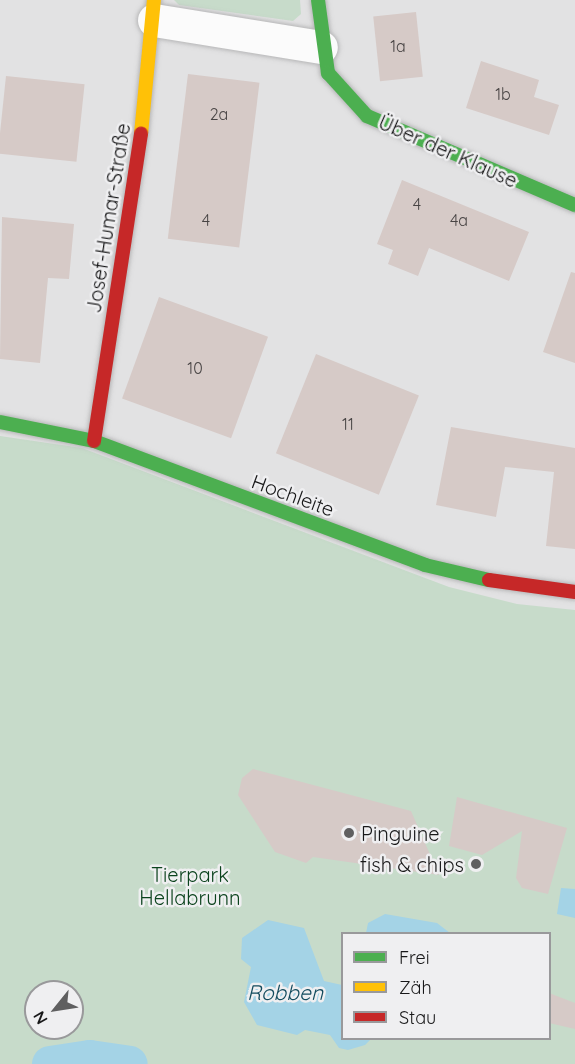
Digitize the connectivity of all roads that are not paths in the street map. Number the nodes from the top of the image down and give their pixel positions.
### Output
1 (318, 0) edge
2 (154, 10) edge
3 (321, 47) junction
4 (575, 205) edge
5 (0, 422) edge
6 (94, 441) junction
7 (575, 592) edge

1 - 3 street, Über der Klause
2 - 3 street
2 - 6 street, Josef-Humar-Straße
3 - 4 street, Über der Klause
5 - 6 street, Hochleite
6 - 7 street, Hochleite

